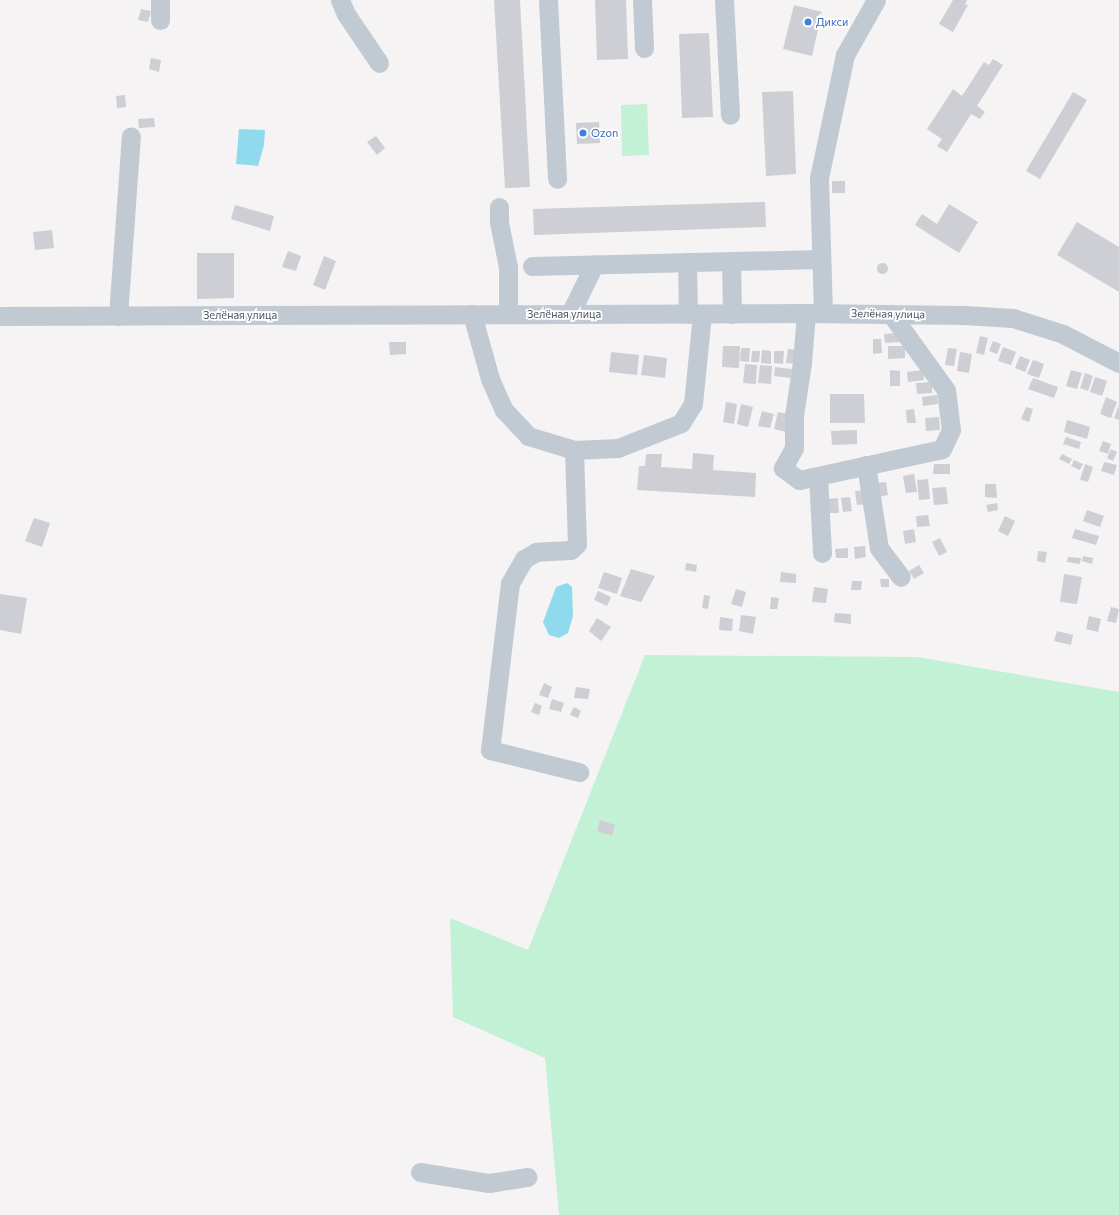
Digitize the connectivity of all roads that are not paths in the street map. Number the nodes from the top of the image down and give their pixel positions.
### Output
1 (160, 0) edge
2 (340, 0) edge
3 (548, 0) edge
4 (642, 0) edge
5 (724, 0) edge
6 (859, 0) edge
7 (876, 0) edge
8 (160, 20) dead end
9 (861, 27) junction
10 (644, 48) dead end
11 (379, 63) dead end
12 (730, 115) dead end
13 (131, 136) dead end
14 (557, 180) dead end
15 (500, 207) dead end
16 (821, 258) junction
17 (731, 261) junction
18 (687, 262) junction
19 (594, 265) junction
20 (532, 266) dead end
21 (814, 313) junction
22 (472, 314) junction
23 (508, 314) junction
24 (570, 314) junction
25 (695, 314) junction
26 (732, 314) junction
27 (891, 314) junction
28 (0, 316) edge
29 (118, 316) junction
30 (1119, 363) edge
31 (574, 450) junction
32 (866, 466) junction
33 (818, 476) junction
34 (822, 553) dead end
35 (902, 577) dead end
36 (579, 772) dead end
37 (420, 1172) dead end
38 (528, 1177) dead end

1 - 8 street
2 - 11 street
3 - 14 street
4 - 10 street
5 - 12 street
6 - 9 street
7 - 9 street
9 - 16 street
13 - 29 street
15 - 23 street
16 - 17 street
16 - 21 street
17 - 18 street
17 - 26 street
18 - 19 street
18 - 25 street
19 - 20 street
19 - 24 street
21 - 26 street, Зелёная улица
21 - 27 street, Зелёная улица
21 - 33 street
22 - 23 street, Зелёная улица
22 - 29 street, Зелёная улица
22 - 31 street
23 - 24 street, Зелёная улица
24 - 25 street, Зелёная улица
25 - 26 street, Зелёная улица
25 - 31 street
27 - 30 street, Зелёная улица
27 - 32 street
28 - 29 street, Зелёная улица
31 - 36 street
32 - 33 street
32 - 35 street
33 - 34 street
37 - 38 street

